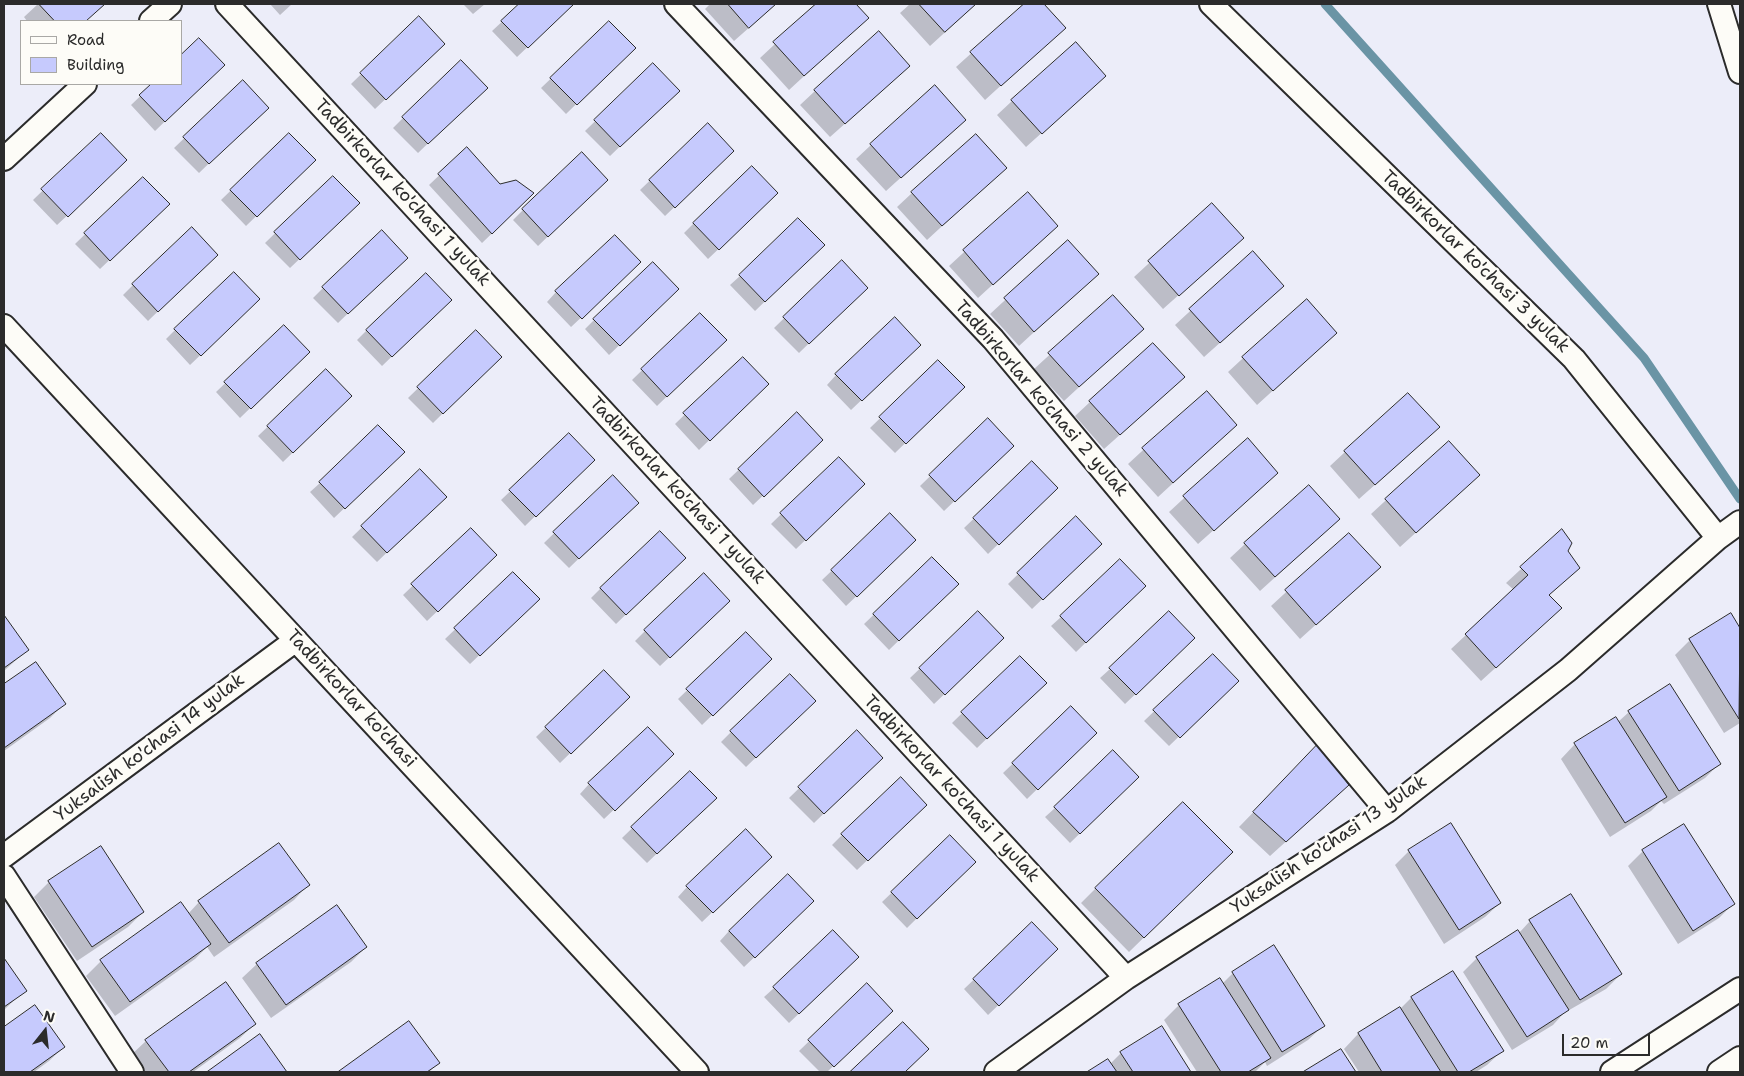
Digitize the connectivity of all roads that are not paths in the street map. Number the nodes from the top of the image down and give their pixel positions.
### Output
1 (170, 4) edge
2 (227, 4) edge
3 (676, 4) edge
4 (1212, 4) edge
5 (1719, 4) edge
6 (152, 20) edge
7 (1740, 72) edge
8 (83, 85) edge
9 (4, 159) edge
10 (4, 326) edge
11 (1740, 522) edge
12 (1718, 538) junction
13 (296, 640) junction
14 (1387, 811) junction
15 (4, 856) edge
16 (4, 876) edge
17 (1126, 978) junction
18 (1740, 989) edge
19 (1740, 1058) edge
20 (132, 1072) edge
21 (697, 1072) edge
22 (996, 1072) edge
23 (1612, 1072) edge
24 (1719, 1072) edge

1 - 6 street
2 - 17 street, Tadbirkorlar ko'chasi 1 yulak
3 - 14 street, Tadbirkorlar ko'chasi 2 yulak
4 - 12 street, Tadbirkorlar ko'chasi 3 yulak
5 - 7 street
8 - 9 street
10 - 13 street, Tadbirkorlar ko'chasi
11 - 12 street, Yuksalish ko'chasi 13 yulak
12 - 14 street, Yuksalish ko'chasi 13 yulak
13 - 15 street, Yuksalish ko'chasi 14 yulak
13 - 21 street, Tadbirkorlar ko'chasi
14 - 17 street, Yuksalish ko'chasi 13 yulak
16 - 20 street
17 - 22 street, Yuksalish ko'chasi 13 yulak
18 - 23 street
19 - 24 street

